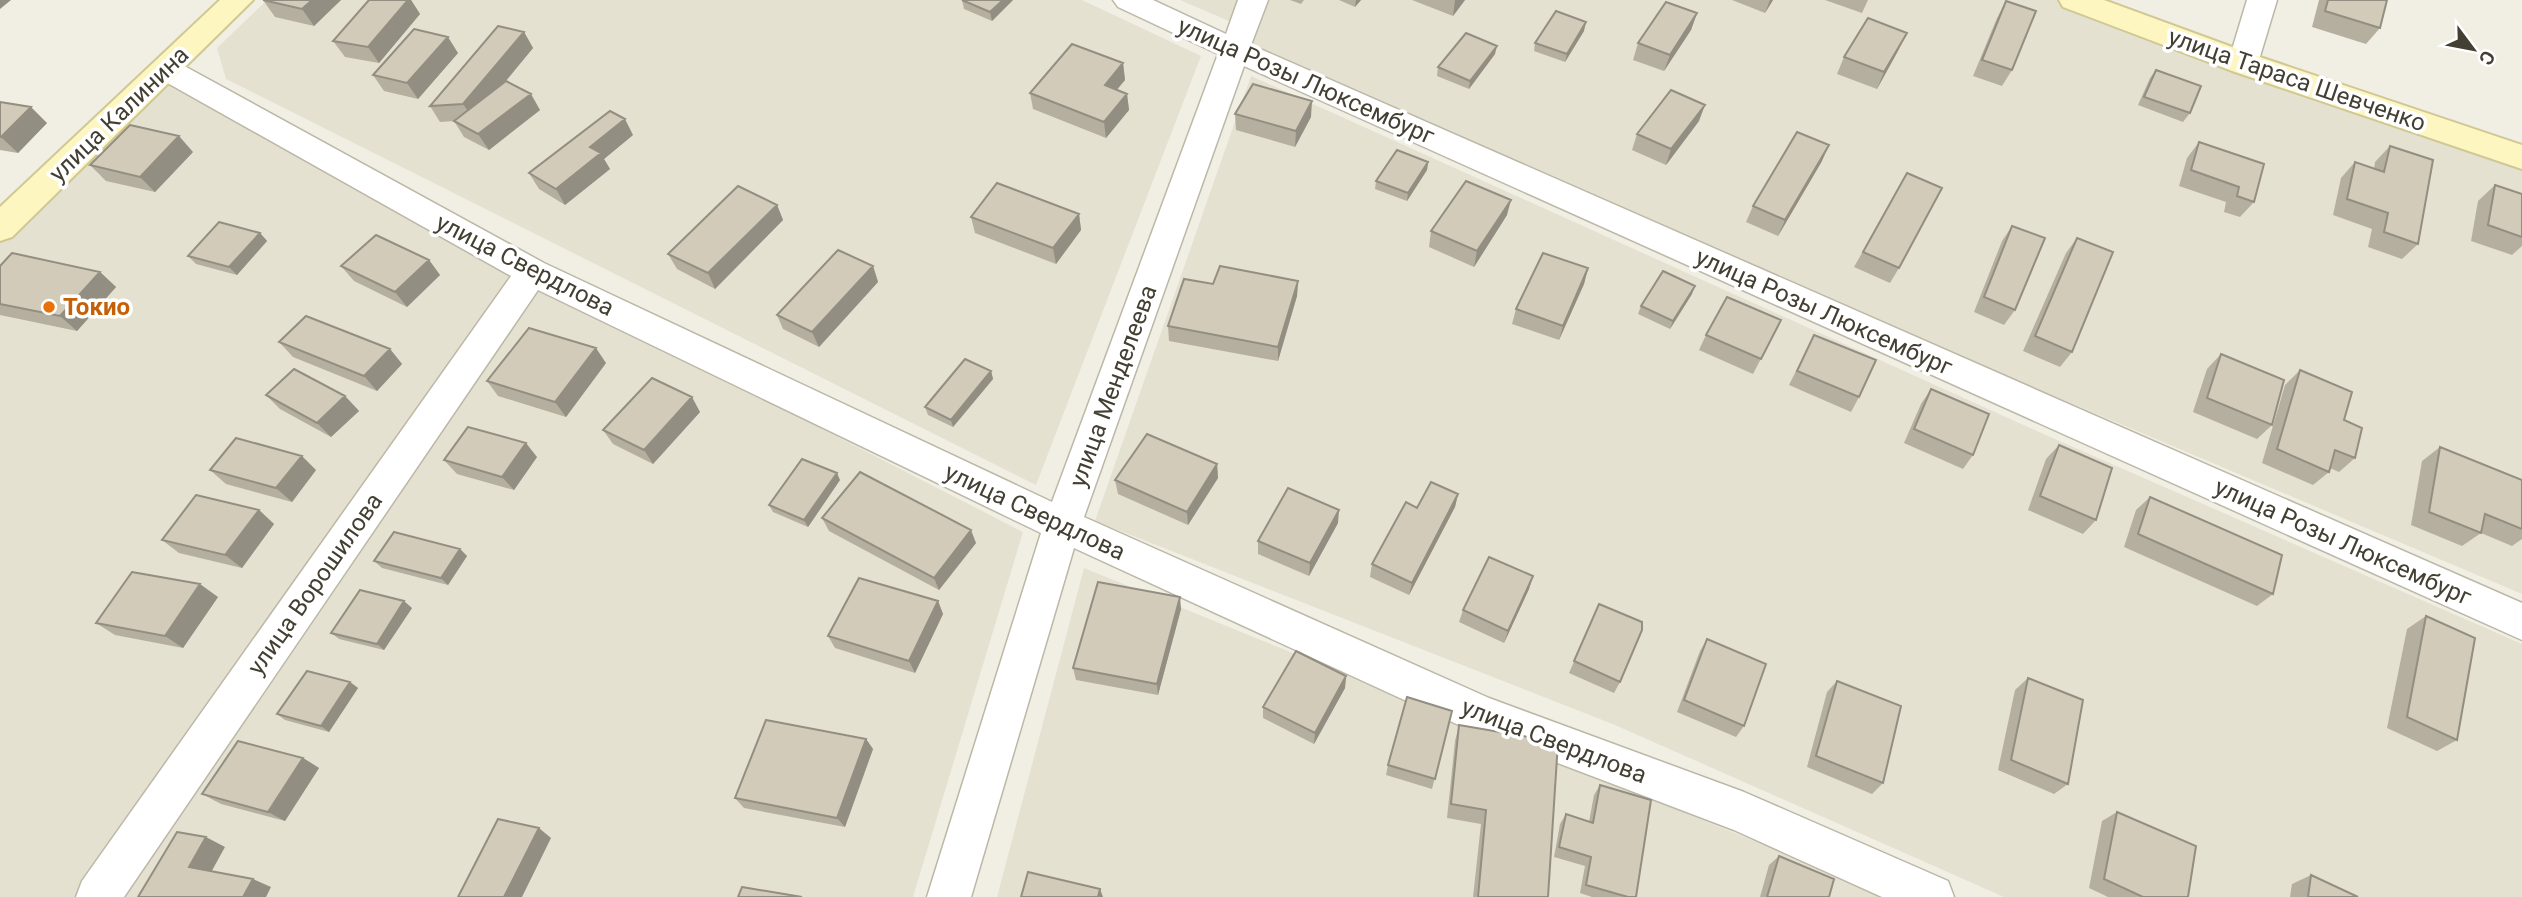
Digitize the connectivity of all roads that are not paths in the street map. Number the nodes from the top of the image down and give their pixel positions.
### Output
1 (238, 0) edge
2 (1128, 0) edge
3 (1253, 0) edge
4 (2074, 0) edge
5 (2262, 0) edge
6 (1235, 50) junction
7 (2243, 63) junction
8 (166, 69) junction
9 (2522, 157) edge
10 (0, 229) edge
11 (532, 272) junction
12 (1062, 526) junction
13 (2522, 622) edge
14 (98, 897) edge
15 (949, 897) edge
16 (1932, 897) edge

1 - 8 street, улица Калинина
2 - 6 street, улица Розы Люксембург
3 - 6 street, улица Менделеева
4 - 7 street, улица Тараса Шевченко
5 - 7 street
6 - 12 street, улица Менделеева
6 - 13 street, улица Розы Люксембург
7 - 9 street, улица Тараса Шевченко
8 - 10 street, улица Калинина
8 - 11 street, улица Свердлова
11 - 12 street, улица Свердлова
11 - 14 street, улица Ворошилова
12 - 15 street, улица Менделеева
12 - 16 street, улица Свердлова

